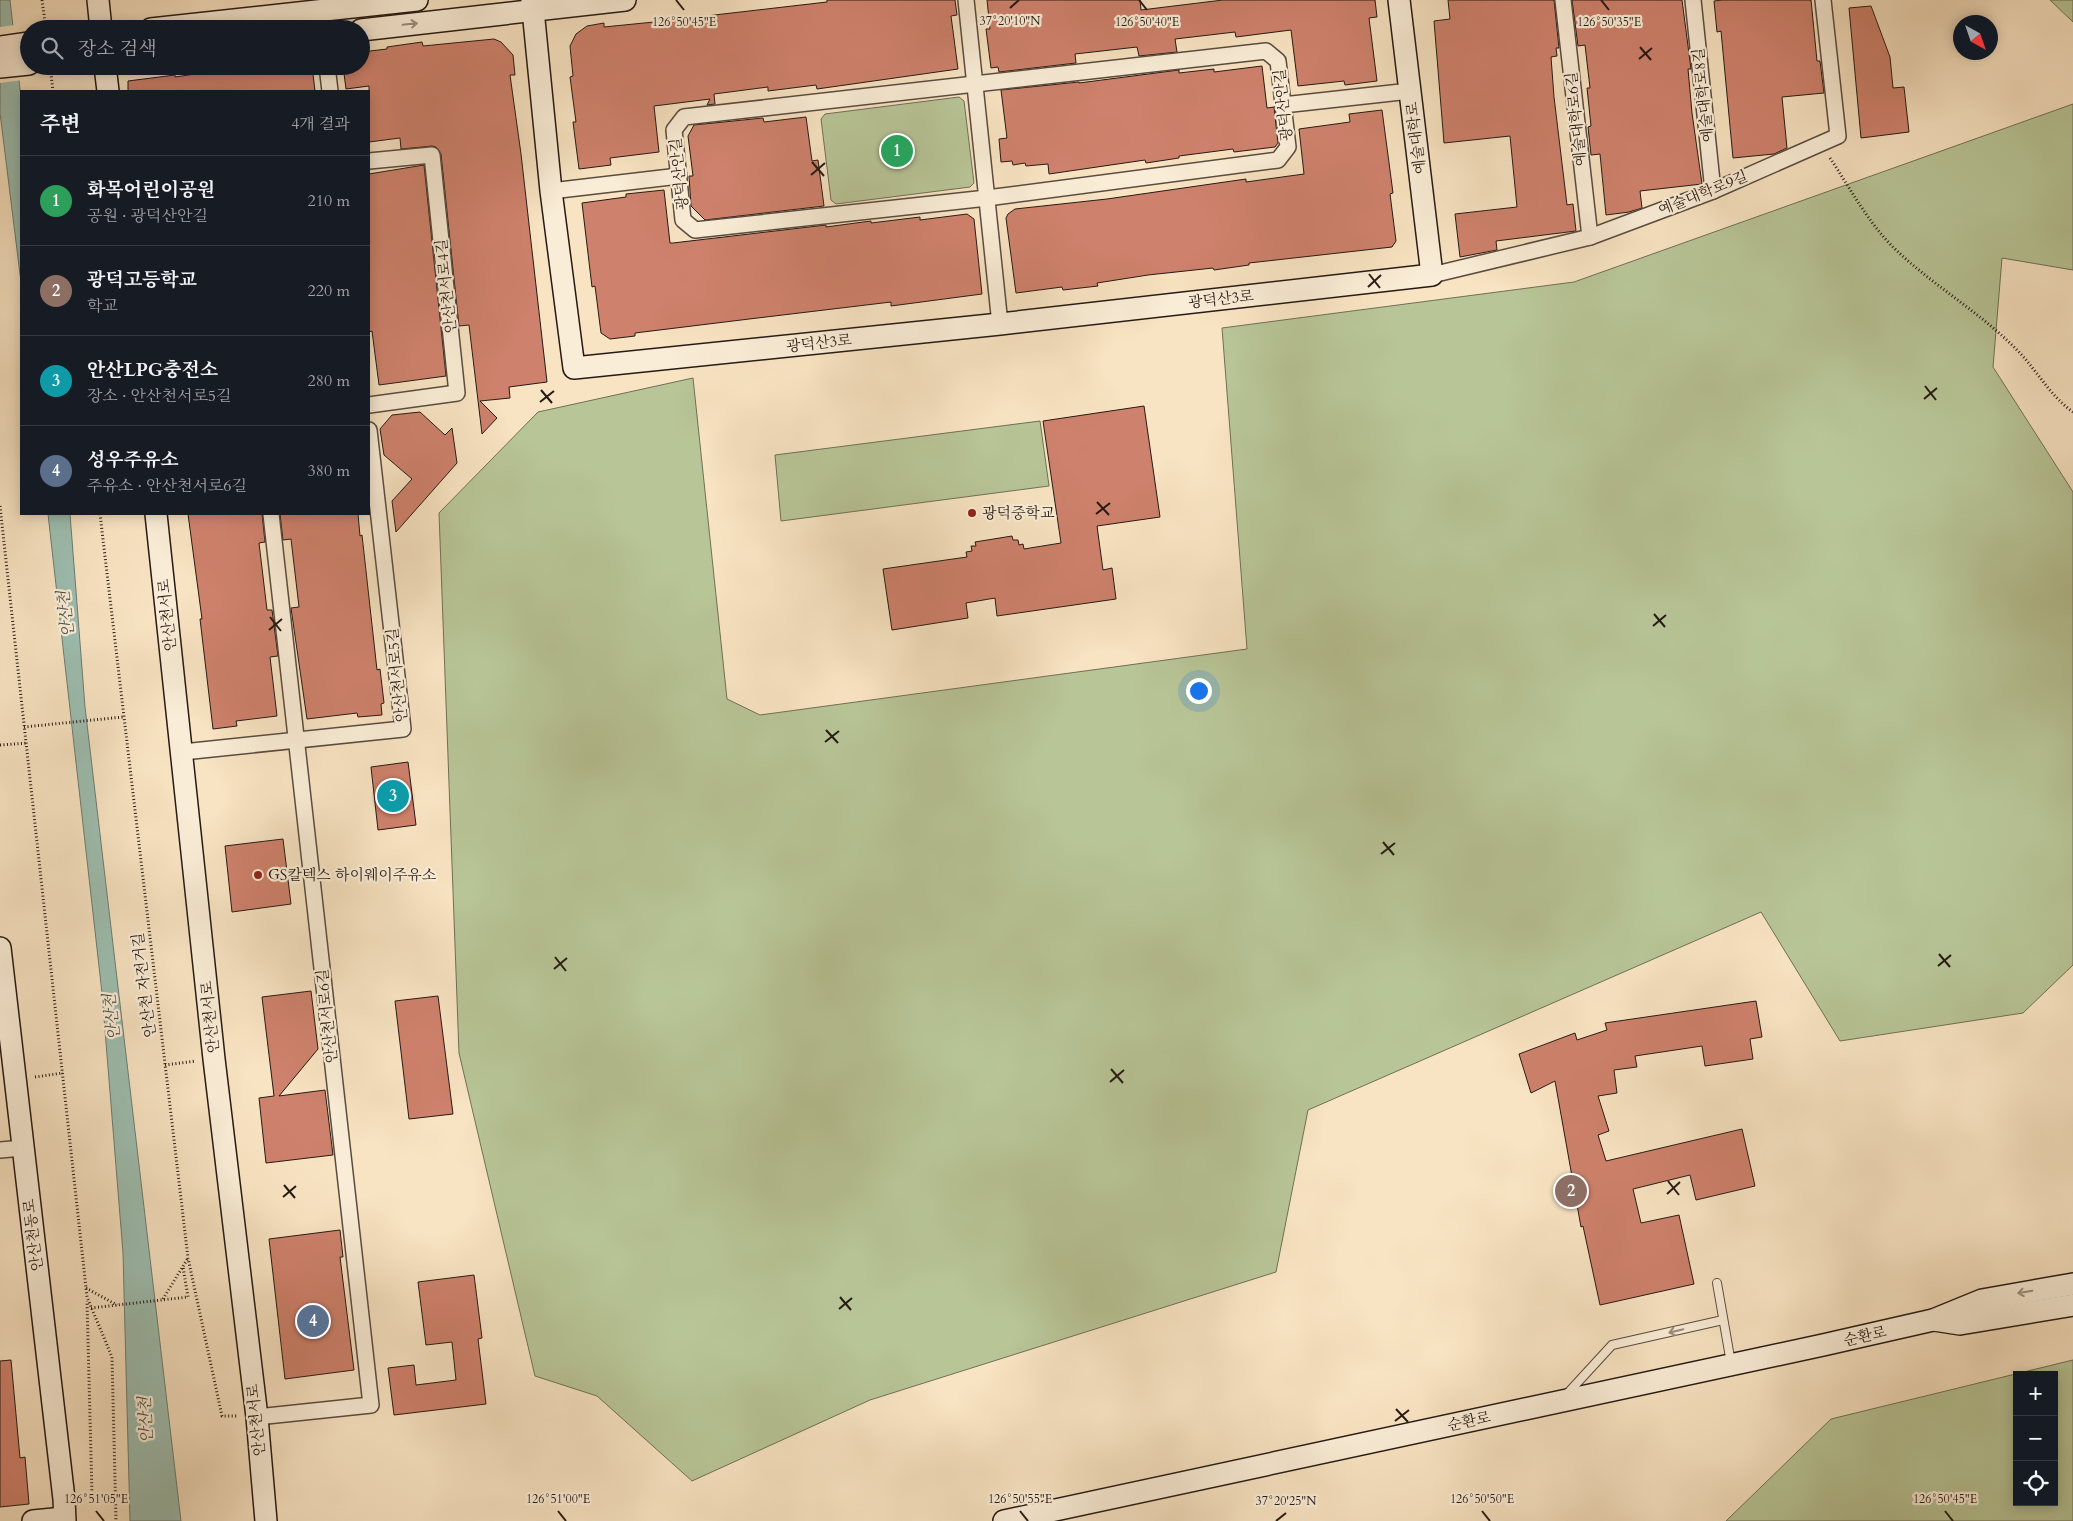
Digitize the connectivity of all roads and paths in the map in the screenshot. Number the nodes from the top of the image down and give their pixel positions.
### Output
1 (42, 0) edge
2 (98, 0) edge
3 (418, 0) edge
4 (625, 0) edge
5 (966, 0) edge
6 (1400, 0) edge
7 (1563, 0) edge
8 (1693, 0) edge
9 (1823, 0) edge
10 (319, 5) edge
11 (533, 5) edge
12 (45, 20) edge
13 (100, 20) edge
14 (213, 20) edge
15 (370, 29) edge
16 (20, 44) edge
17 (0, 47) edge
18 (20, 65) edge
19 (0, 67) edge
20 (51, 75) edge
21 (106, 75) edge
22 (328, 75) edge
23 (976, 85) junction
24 (53, 90) edge
25 (108, 90) edge
26 (330, 90) edge
27 (1410, 91) junction
28 (1283, 105) junction
29 (1820, 144) junction
30 (370, 161) edge
31 (679, 176) junction
32 (551, 191) junction
33 (1713, 191) junction
34 (987, 198) junction
35 (1590, 237) junction
36 (1432, 275) junction
37 (1000, 324) junction
38 (370, 405) edge
39 (2073, 412) edge
40 (370, 439) edge
41 (0, 506) edge
42 (100, 515) edge
43 (156, 515) edge
44 (271, 515) edge
45 (123, 717) junction
46 (24, 727) junction
47 (296, 740) junction
48 (28, 743) junction
49 (0, 745) edge
50 (183, 752) junction
51 (0, 948) edge
52 (1, 970) edge
53 (3, 995) edge
54 (214, 1059) junction
55 (165, 1065) junction
56 (62, 1072) junction
57 (15, 1080) junction
58 (23, 1148) junction
59 (0, 1150) edge
60 (188, 1258) junction
61 (183, 1267) junction
62 (1717, 1283) dead end
63 (2073, 1284) edge
64 (86, 1288) junction
65 (87, 1297) junction
66 (162, 1300) junction
67 (118, 1305) junction
68 (2073, 1305) edge
69 (91, 1308) junction
70 (1723, 1320) junction
71 (1933, 1320) junction
72 (1731, 1365) junction
73 (1560, 1402) junction
74 (257, 1417) junction
75 (92, 1494) dead end
76 (64, 1520) edge
77 (33, 1521) edge
78 (116, 1521) edge
79 (266, 1521) edge
80 (1004, 1521) edge

1 - 12 path
2 - 13 street
3 - 10 street
4 - 11 street
5 - 23 street
6 - 27 street, 예술대학로
7 - 35 street, 예술대학로6길
8 - 33 street, 예술대학로8길
9 - 29 street, 예술대학로9길
10 - 14 street
15 -> 11 street
11 - 32 street, 광덕산3로
16 - 17 street
18 - 19 street
20 - 24 path
21 - 25 street
22 - 26 street
23 - 28 street, 광덕산안길
23 - 31 street, 광덕산안길
23 - 34 street
27 - 28 street
27 - 36 street, 예술대학로
28 - 34 street, 광덕산안길
29 - 33 street, 예술대학로9길
29 - 39 path
30 - 38 street, 안산천서로4길
31 - 32 street
31 - 34 street, 광덕산안길
32 - 37 street, 광덕산3로
33 - 35 street, 예술대학로9길
34 - 37 street
35 - 36 street, 예술대학로9길
36 - 37 street, 광덕산3로
40 - 47 street, 안산천서로5길
41 - 46 path
42 - 45 path, 안산천 자전거길
43 - 50 street, 안산천서로
44 - 47 street, 안산천서로6길
45 - 46 path
45 - 55 path, 안산천 자전거길
46 - 48 path
47 - 50 street, 안산천서로5길
47 - 74 street, 안산천서로6길
48 - 49 path
48 - 56 path
50 - 54 street, 안산천서로
51 - 52 street, 안산천동로
52 - 53 street, 안산천동로
53 - 57 street, 안산천동로
54 - 55 path
54 - 74 street, 안산천서로
55 - 60 path, 안산천 자전거길
56 - 57 path
56 - 64 path
57 - 58 street, 안산천동로
58 - 59 street
58 - 76 street, 안산천동로
60 - 61 path
60 - 74 path, 안산천 자전거길
61 - 66 path
61 - 66 path
62 - 70 lane
63 -> 71 street, 순환로
64 - 65 path
64 - 67 path
65 - 69 path
65 - 75 path
66 - 67 path
67 - 69 path
68 - 71 street, 순환로
69 - 78 path
70 - 72 lane
70 -> 73 lane
71 - 72 street, 순환로
72 - 73 street, 순환로
73 - 80 street, 순환로
74 - 79 street, 안산천서로
76 - 77 street

